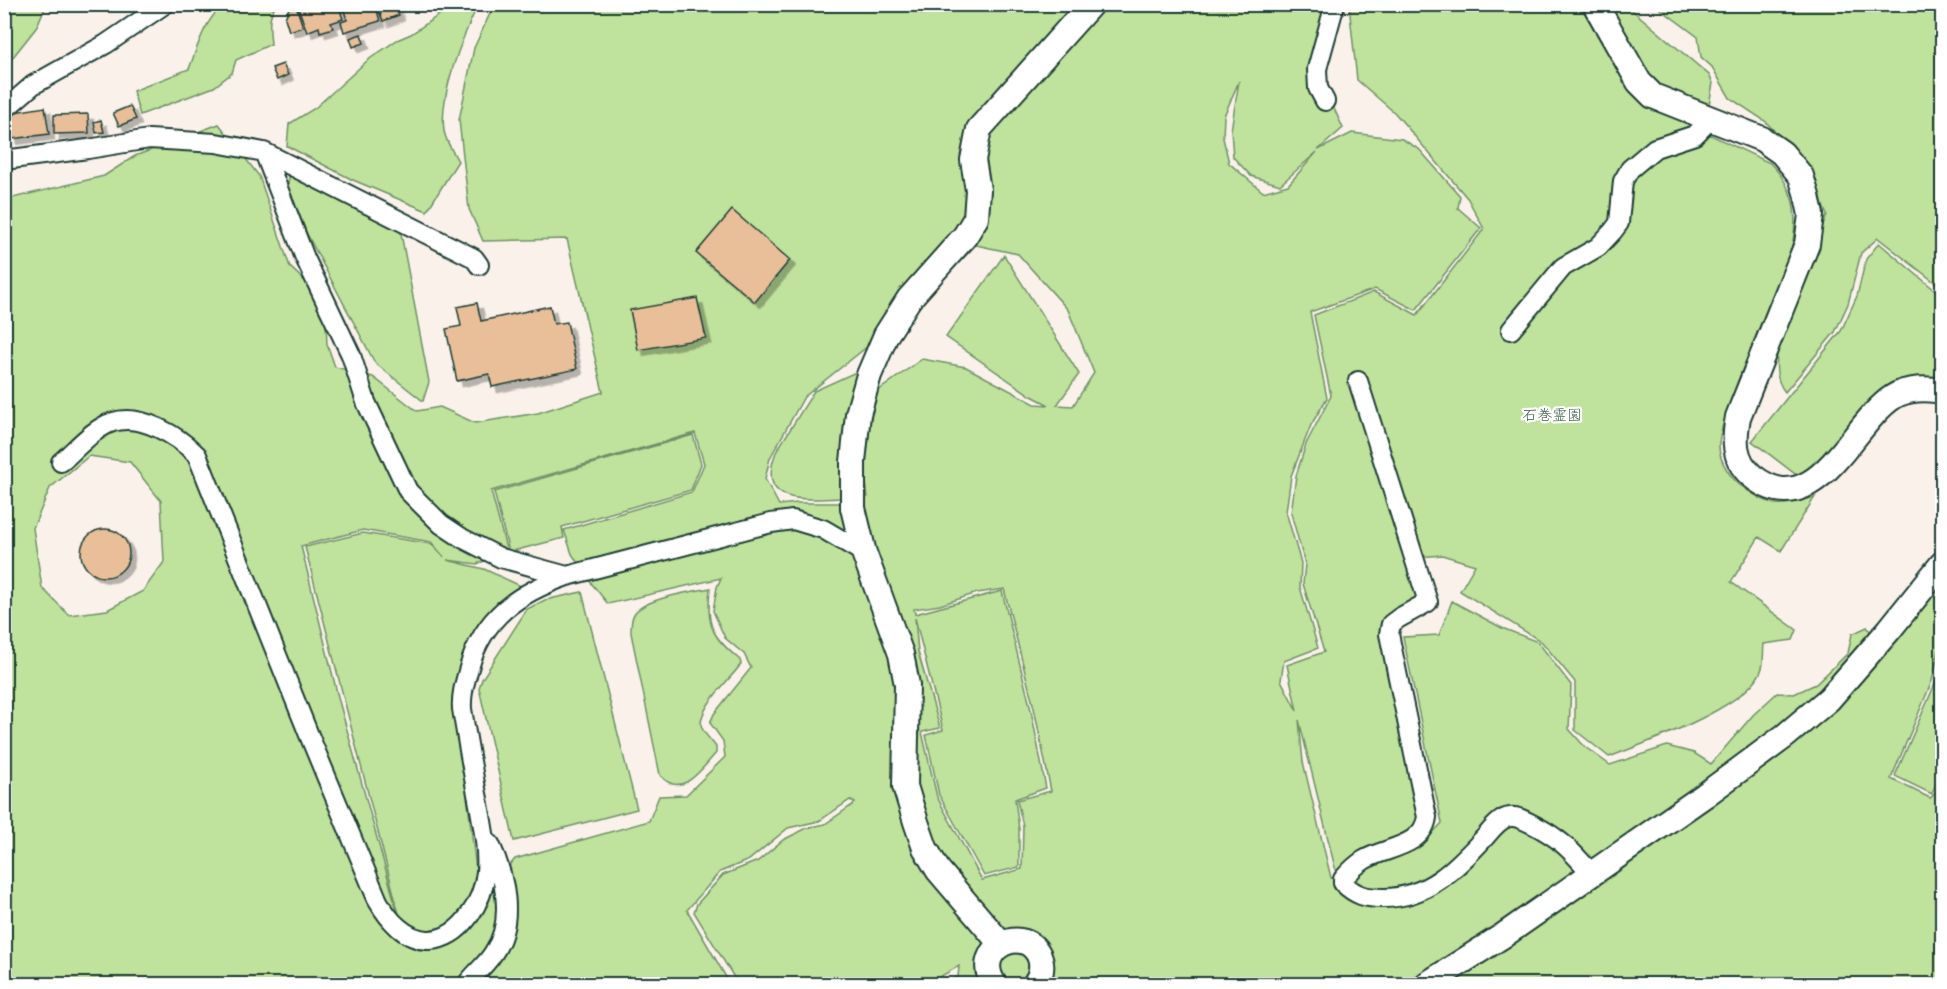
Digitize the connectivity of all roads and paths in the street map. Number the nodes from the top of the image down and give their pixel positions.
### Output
1 (165, 4) edge
2 (1091, 4) edge
3 (1335, 4) edge
4 (1595, 4) edge
5 (1325, 101) dead end
6 (4, 110) edge
7 (1708, 118) junction
8 (264, 152) junction
9 (5, 159) edge
10 (479, 265) dead end
11 (1511, 330) dead end
12 (1358, 381) dead end
13 (1942, 391) edge
14 (61, 462) dead end
15 (864, 553) junction
16 (1942, 564) edge
17 (567, 576) junction
18 (483, 828) junction
19 (1591, 873) junction
20 (1001, 944) junction
21 (467, 984) edge
22 (994, 984) edge
23 (1035, 984) edge
24 (1427, 984) edge

1 - 6 street
2 - 15 street
3 - 5 street
4 - 7 street
7 - 11 street
7 - 13 street
8 - 9 street
8 - 10 street
8 - 17 street
12 - 19 street
14 - 18 street
15 - 17 street
15 - 20 street
16 - 19 street
17 - 18 street
18 - 21 street
19 - 24 street
20 - 22 street
20 - 23 street

